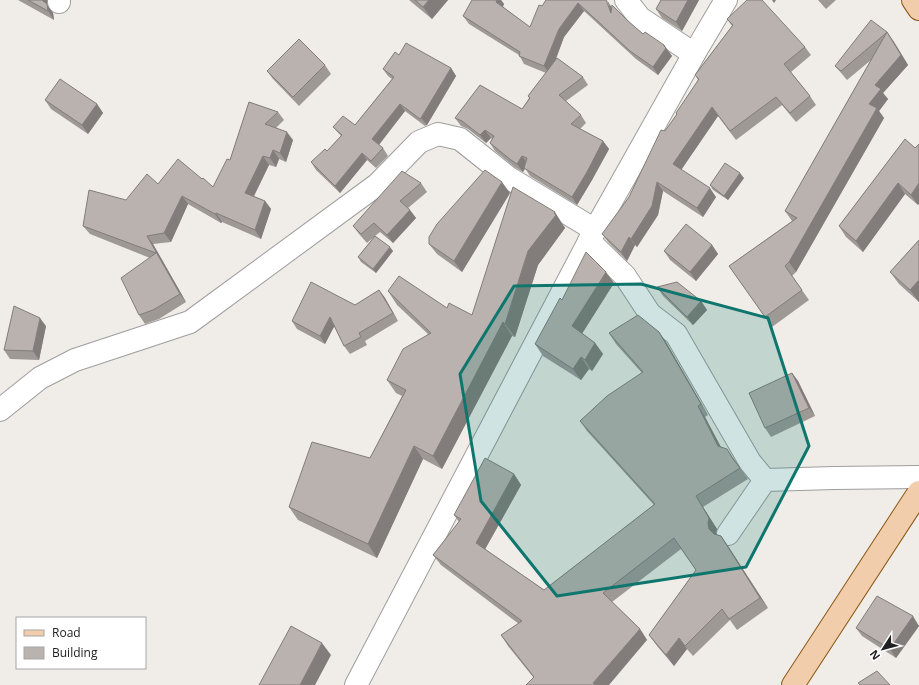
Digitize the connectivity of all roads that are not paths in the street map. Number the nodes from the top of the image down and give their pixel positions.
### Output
1 (626, 0) edge
2 (726, 0) edge
3 (913, 0) edge
4 (919, 9) edge
5 (694, 54) junction
6 (592, 236) junction
7 (0, 410) edge
8 (919, 477) edge
9 (765, 480) junction
10 (919, 492) edge
11 (728, 534) dead end
12 (356, 685) edge
13 (793, 685) edge

1 - 5 street
2 - 5 street
3 - 4 main road
5 - 6 street
6 - 7 street
6 - 9 street
6 - 12 street
8 - 9 street
9 - 11 street
10 - 13 main road

